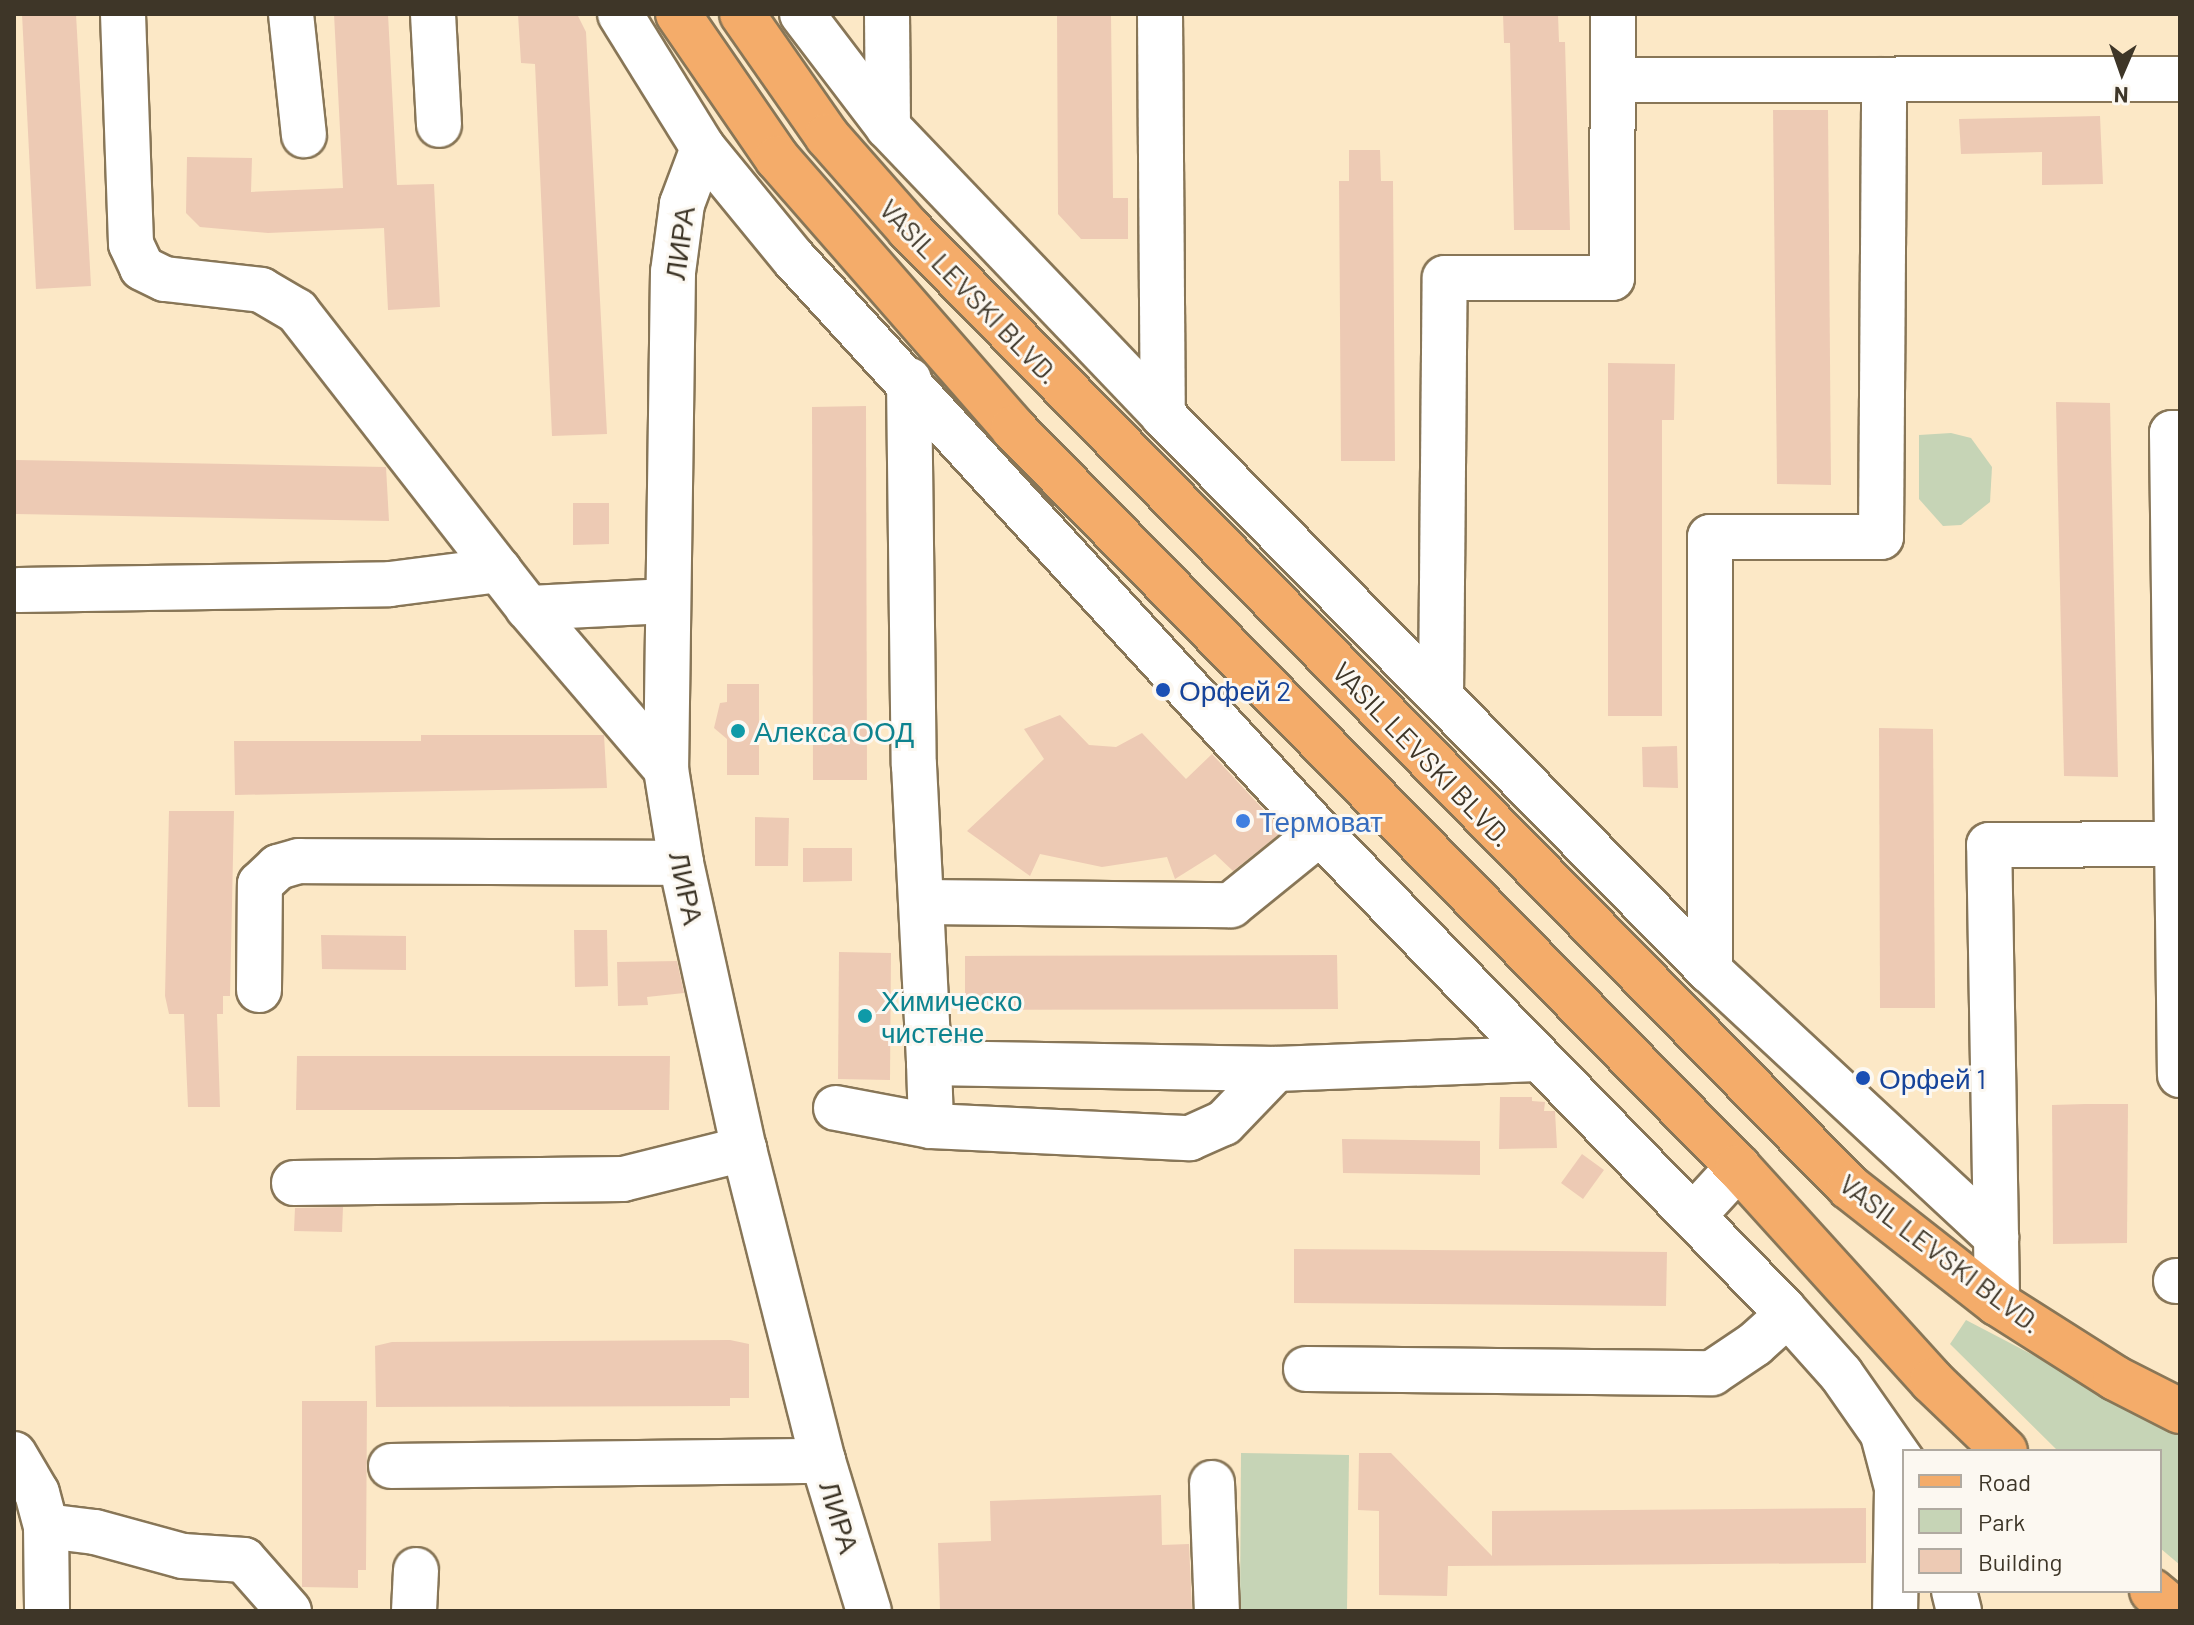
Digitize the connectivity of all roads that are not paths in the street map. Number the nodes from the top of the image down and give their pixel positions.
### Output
1 (123, 14) edge
2 (291, 14) edge
3 (433, 14) edge
4 (620, 14) edge
5 (678, 14) edge
6 (742, 14) edge
7 (802, 14) edge
8 (887, 14) edge
9 (1160, 14) edge
10 (1613, 14) edge
11 (2180, 79) edge
12 (1613, 80) junction
13 (1884, 80) junction
14 (439, 125) dead end
15 (888, 127) junction
16 (304, 135) dead end
17 (703, 148) junction
18 (909, 380) junction
19 (1163, 415) junction
20 (2180, 433) edge
21 (499, 570) junction
22 (19, 590) dead end
23 (665, 601) junction
24 (528, 608) junction
25 (1441, 696) junction
26 (666, 769) junction
27 (1320, 833) junction
28 (2177, 844) edge
29 (681, 863) junction
30 (923, 902) junction
31 (1710, 971) junction
32 (259, 990) dead end
33 (1537, 1059) junction
34 (929, 1063) junction
35 (1276, 1069) junction
36 (2180, 1075) edge
37 (836, 1108) dead end
38 (931, 1126) junction
39 (744, 1149) junction
40 (1738, 1167) junction
41 (294, 1183) dead end
42 (1695, 1214) junction
43 (1996, 1237) junction
44 (1997, 1303) junction
45 (1783, 1309) junction
46 (1306, 1369) dead end
47 (2180, 1411) edge
48 (1893, 1448) edge
49 (2003, 1449) edge
50 (14, 1454) edge
51 (823, 1461) junction
52 (391, 1466) dead end
53 (1212, 1483) dead end
54 (46, 1526) junction
55 (2154, 1593) edge
56 (47, 1611) edge
57 (289, 1611) edge
58 (869, 1611) edge
59 (1217, 1611) edge
60 (1895, 1611) edge
61 (2176, 1611) edge

1 - 21 street
2 - 16 street
3 - 14 street
4 - 17 street
5 - 40 main road, VASIL LEVSKI BLVD.
6 - 44 main road, VASIL LEVSKI BLVD.
7 - 15 street
8 - 15 street
9 - 19 street
10 - 12 street
11 - 13 street
12 - 13 street
12 - 25 street
13 - 31 street
15 - 19 street
17 - 18 street
17 - 23 street, ЛИРА
18 - 27 street
18 - 30 street
19 - 25 street
20 - 28 street
21 - 22 street
21 - 24 street
23 - 24 street
23 - 26 street, ЛИРА
24 - 26 street
25 - 31 street
26 - 29 street, ЛИРА
27 - 30 street
27 - 33 street
28 - 36 street
28 - 43 street
29 - 32 street
29 - 39 street, ЛИРА
30 - 34 street
31 - 43 street
33 - 35 street
33 - 42 street
34 - 35 street
34 - 38 street
35 - 38 street
37 - 38 street
39 - 41 street
39 - 51 street, ЛИРА
40 - 42 street
40 - 49 main road, VASIL LEVSKI BLVD.
42 - 45 street
43 - 44 street
44 - 47 main road, VASIL LEVSKI BLVD.
45 - 46 street
45 - 48 street
48 - 60 street
50 - 54 street
51 - 52 street
51 - 58 street, ЛИРА
53 - 59 street
54 - 56 street
54 - 57 street
55 - 61 main road

